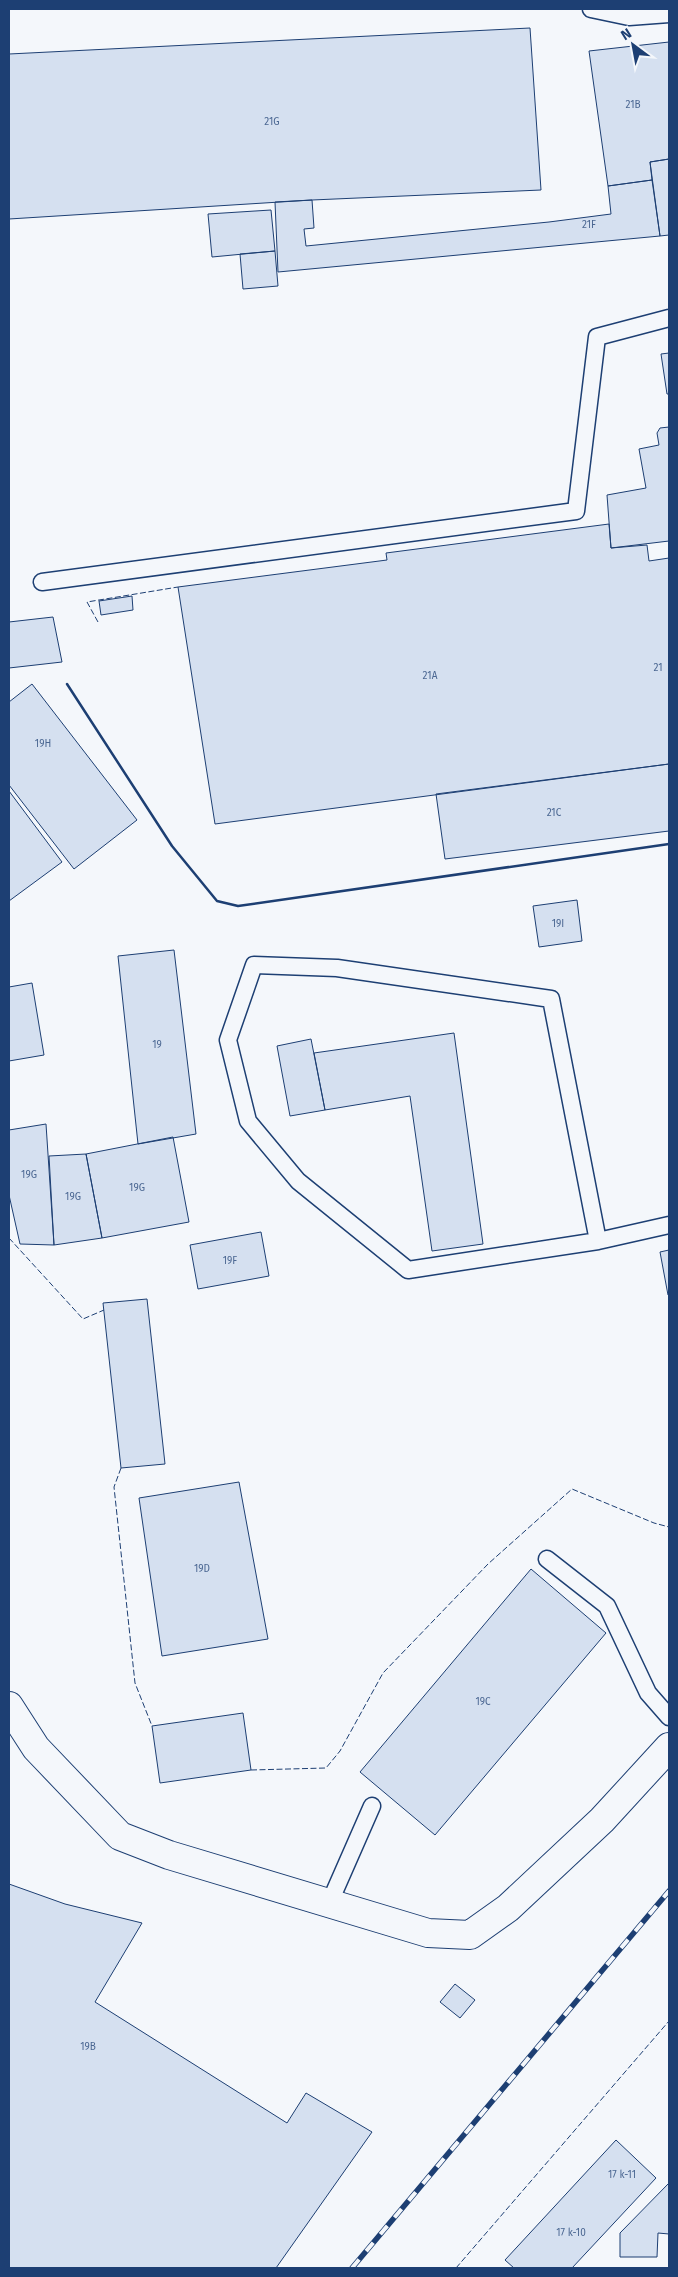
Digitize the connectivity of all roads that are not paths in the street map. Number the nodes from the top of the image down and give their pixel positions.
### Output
1 (591, 9) edge
2 (669, 14) edge
3 (669, 318) edge
4 (42, 582) dead end
5 (669, 1225) edge
6 (598, 1241) junction
7 (547, 1559) dead end
8 (9, 1706) edge
9 (669, 1717) edge
10 (669, 1747) edge
11 (372, 1806) dead end
12 (329, 1904) junction

1 - 2 lane
3 - 4 lane
5 - 6 lane
6 - 6 lane
7 - 9 lane
8 - 12 street
10 - 12 street
11 - 12 lane

